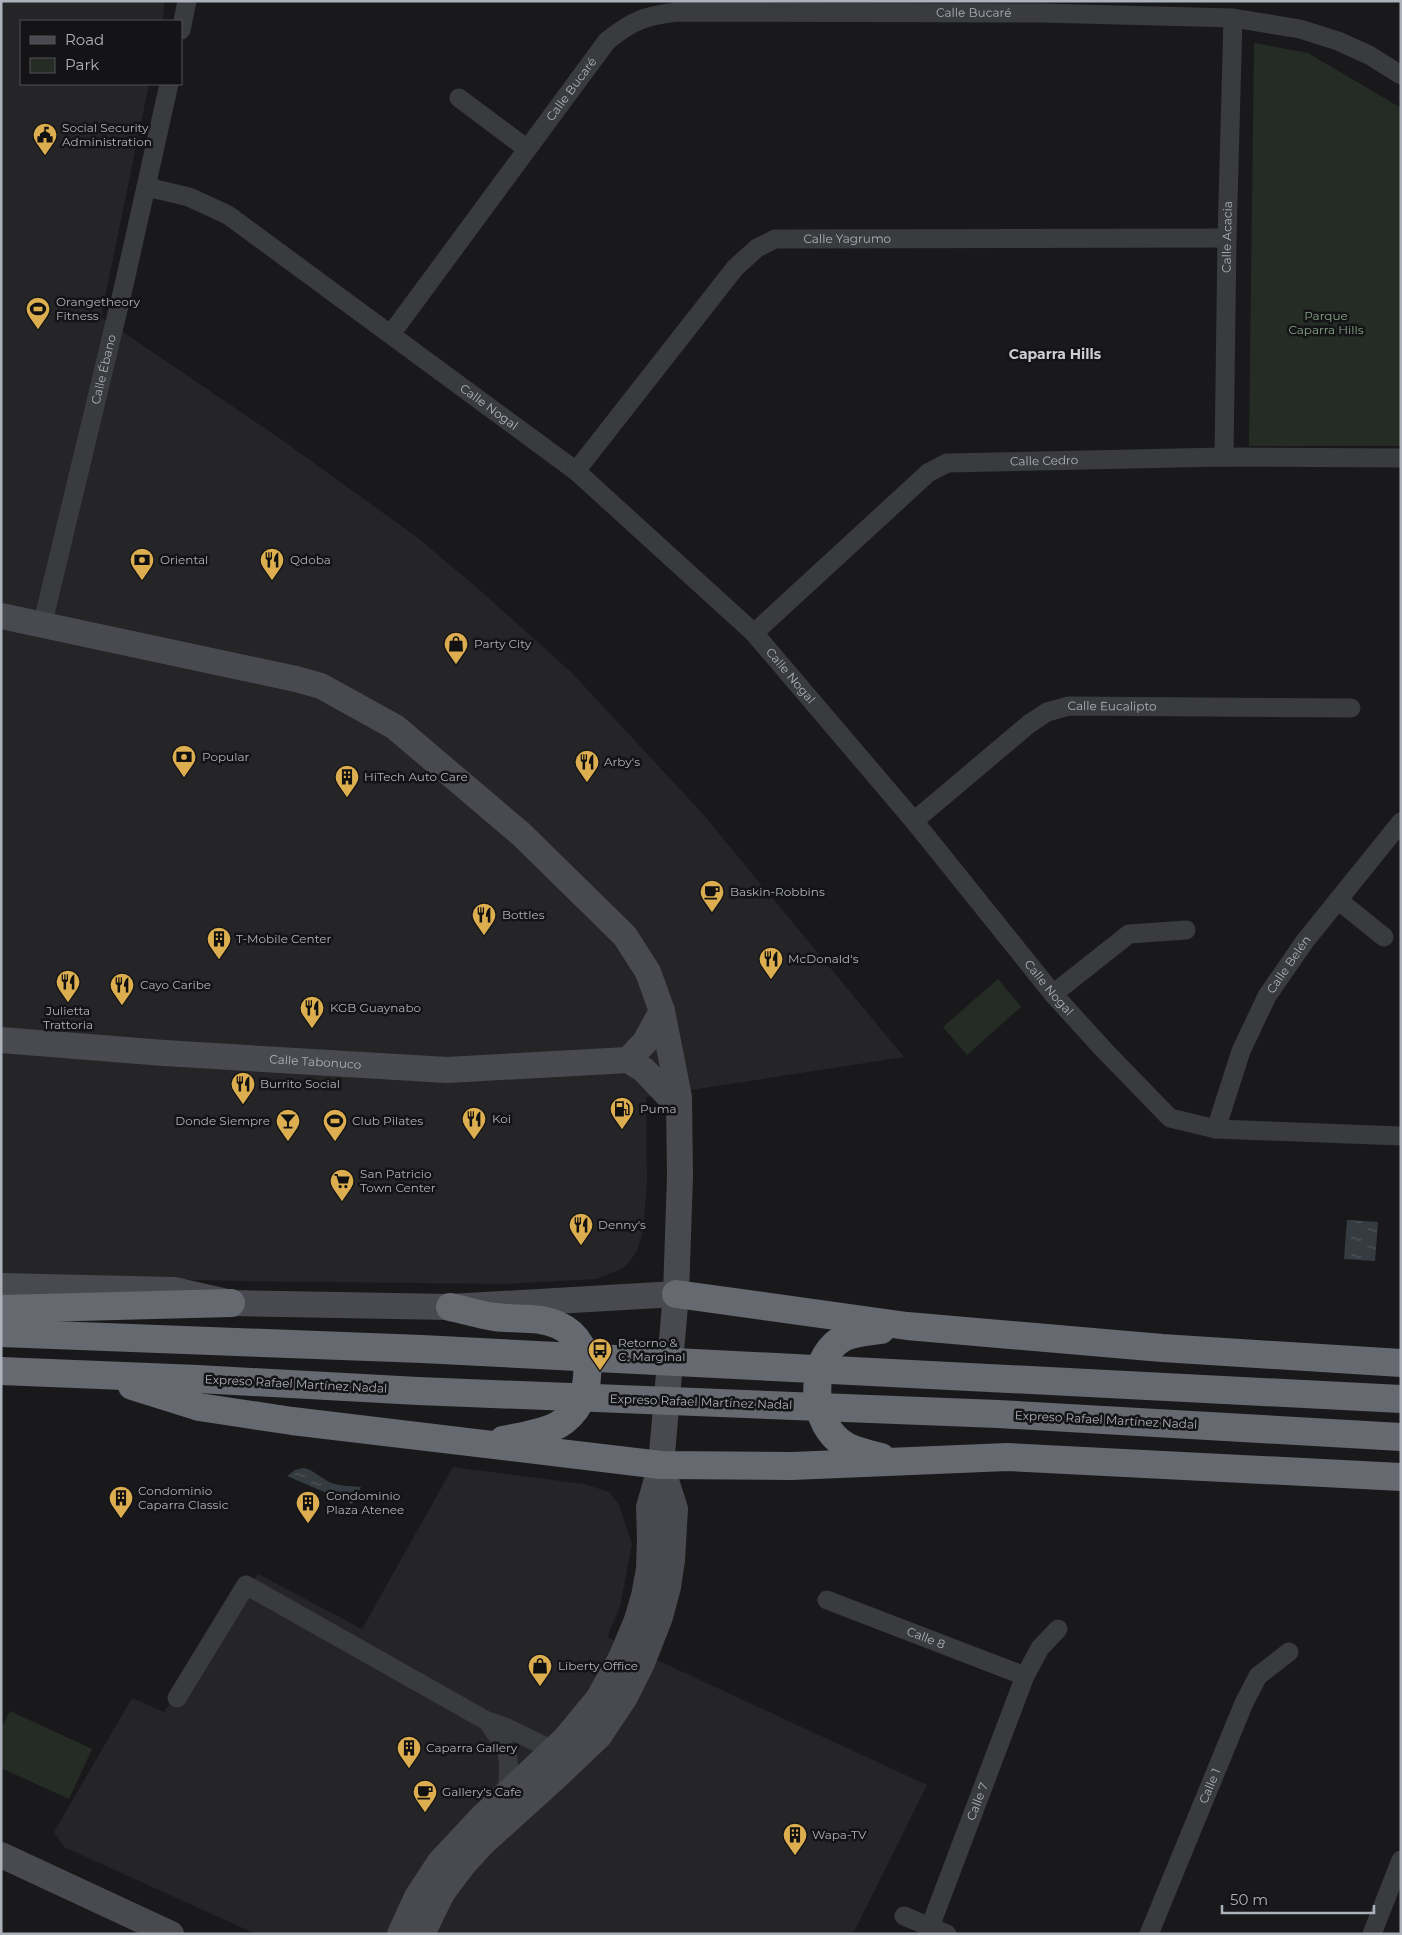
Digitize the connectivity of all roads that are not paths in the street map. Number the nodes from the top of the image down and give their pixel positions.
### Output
1 (187, 1) edge
2 (1042, 7) edge
3 (1233, 18) junction
4 (182, 25) edge
5 (1401, 75) edge
6 (169, 85) edge
7 (460, 98) dead end
8 (526, 148) junction
9 (147, 187) junction
10 (1227, 238) junction
11 (391, 334) junction
12 (1224, 457) junction
13 (1401, 458) edge
14 (576, 471) junction
15 (1, 616) edge
16 (42, 626) junction
17 (754, 633) junction
18 (1351, 708) dead end
19 (914, 821) junction
20 (1401, 822) edge
21 (1338, 900) junction
22 (1186, 930) dead end
23 (1384, 937) dead end
24 (1053, 994) junction
25 (662, 1011) junction
26 (1, 1040) edge
27 (628, 1060) junction
28 (679, 1107) junction
29 (1216, 1129) junction
30 (1401, 1136) edge
31 (1, 1286) edge
32 (676, 1294) junction
33 (231, 1303) junction
34 (450, 1307) junction
35 (1, 1309) edge
36 (907, 1326) junction
37 (1, 1333) edge
38 (1401, 1363) edge
39 (1, 1371) edge
40 (64, 1373) junction
41 (97, 1375) junction
42 (1, 1384) edge
43 (1401, 1399) edge
44 (1401, 1437) edge
45 (487, 1444) junction
46 (895, 1462) junction
47 (661, 1465) junction
48 (1401, 1477) edge
49 (827, 1600) dead end
50 (1058, 1630) dead end
51 (1289, 1652) dead end
52 (1025, 1676) junction
53 (177, 1698) dead end
54 (487, 1721) junction
55 (554, 1750) junction
56 (507, 1794) junction
57 (1, 1855) edge
58 (1401, 1860) edge
59 (904, 1916) dead end
60 (939, 1931) edge
61 (171, 1934) edge
62 (400, 1934) edge
63 (422, 1934) edge
64 (1149, 1934) edge
65 (1372, 1934) edge

1 - 4 street
2 - 3 street, Calle Bucaré
2 - 8 street, Calle Bucaré
3 - 5 street, Calle Bucaré
3 - 10 street, Calle Acacia
6 - 9 street, Calle Ébano
7 - 8 street
8 - 11 street, Calle Bucaré
9 - 11 street, Calle Nogal
9 - 16 street, Calle Ébano
10 - 12 street, Calle Acacia
10 - 14 street, Calle Yagrumo
11 - 14 street, Calle Nogal
12 - 13 street, Calle Cedro
12 - 17 street, Calle Cedro
14 - 17 street, Calle Nogal
15 - 16 street
16 - 25 street
17 - 19 street, Calle Nogal
18 - 19 street, Calle Eucalipto
19 - 24 street, Calle Nogal
20 - 21 street, Calle Belén
21 - 23 street
21 - 29 street, Calle Belén
22 - 24 street
24 - 29 street, Calle Nogal
25 - 27 street
25 - 28 street
26 - 27 street, Calle Tabonuco
27 - 28 street
28 - 32 street
29 - 30 street, Calle Nogal
31 - 33 street
32 - 34 street
32 - 36 highway
32 - 47 street
33 - 34 street
33 - 35 highway
34 - 45 highway
36 - 38 highway
36 - 46 highway
37 - 43 highway
39 - 40 highway, Expreso Rafael Martínez Nadal
40 - 41 highway, Expreso Rafael Martínez Nadal
40 - 42 highway
41 - 44 highway, Expreso Rafael Martínez Nadal
41 - 45 highway
45 - 47 highway
46 - 47 highway
46 - 48 highway
47 - 55 street
47 - 63 street
49 - 52 street, Calle 8
50 - 52 street, Calle 7
51 - 64 street, Calle 1
52 - 60 street, Calle 7
53 - 54 street
54 - 55 street
54 - 56 street
55 - 56 street
56 - 62 street
57 - 61 street
58 - 65 street
59 - 60 street

